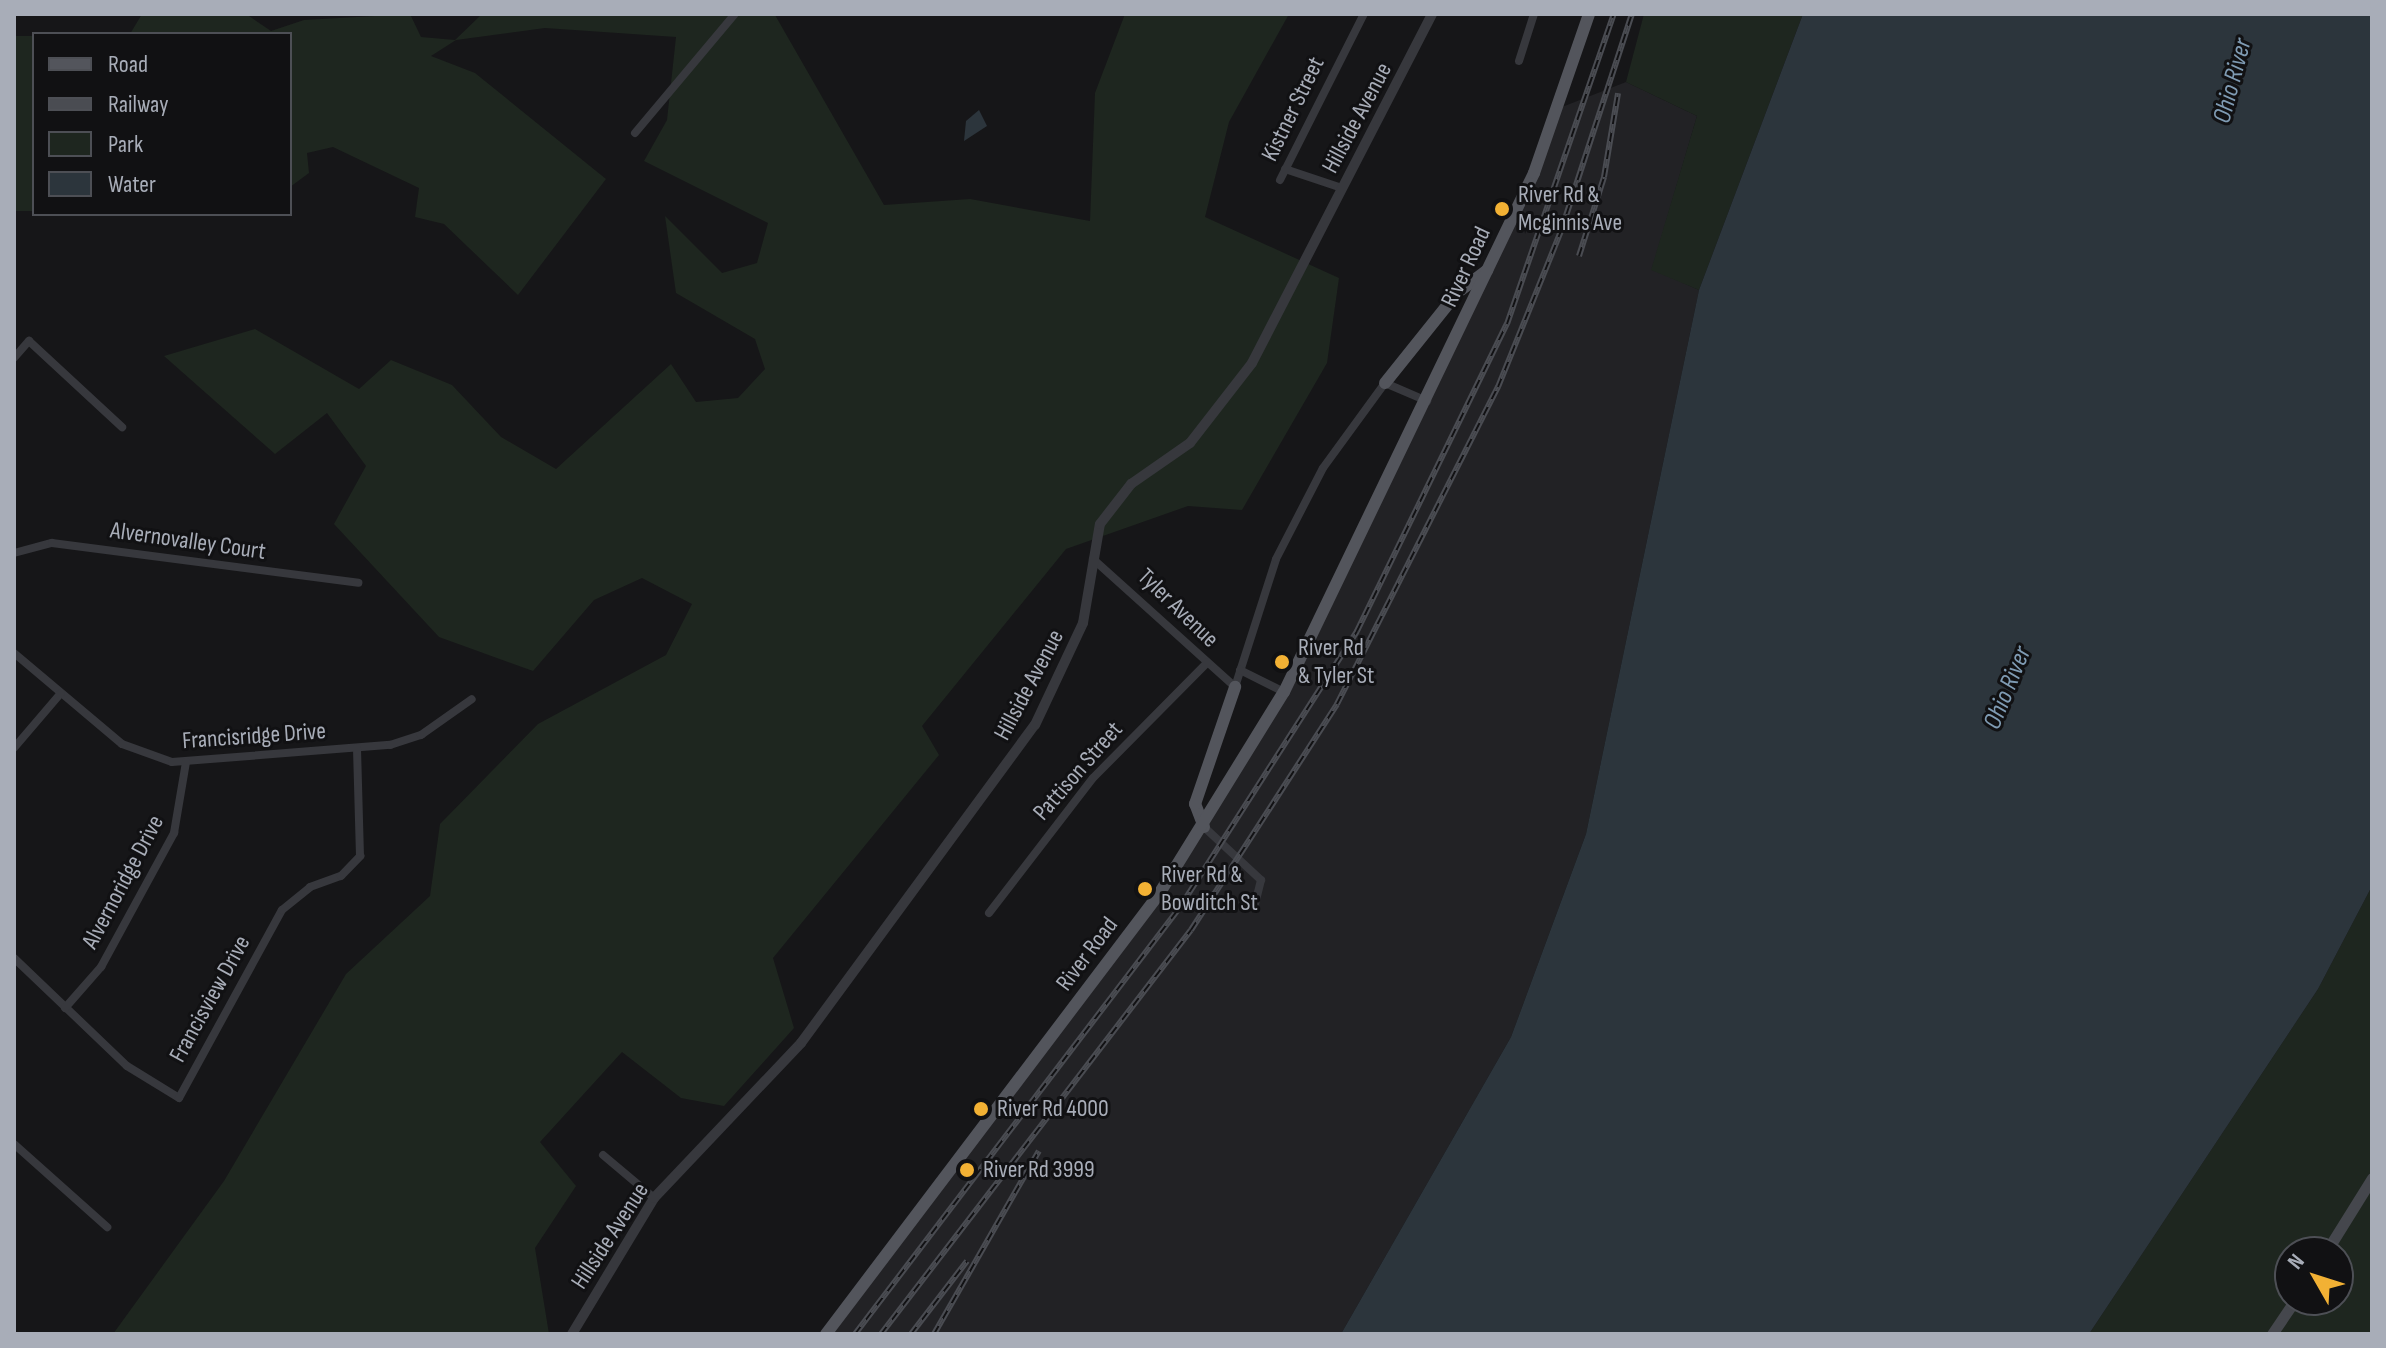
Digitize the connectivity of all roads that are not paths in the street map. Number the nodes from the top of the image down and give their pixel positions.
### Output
1 (735, 14) edge
2 (1364, 14) edge
3 (1432, 14) edge
4 (1534, 14) edge
5 (1589, 14) edge
6 (1519, 61) dead end
7 (635, 133) dead end
8 (1285, 169) junction
9 (1280, 180) dead end
10 (1342, 188) junction
11 (1490, 268) junction
12 (14, 358) edge
13 (1385, 383) junction
14 (1428, 401) junction
15 (122, 427) dead end
16 (14, 553) edge
17 (1093, 559) junction
18 (358, 583) dead end
19 (14, 653) edge
20 (1207, 663) junction
21 (1240, 670) junction
22 (1235, 687) junction
23 (1284, 692) junction
24 (61, 693) junction
25 (472, 699) dead end
26 (14, 748) edge
27 (357, 748) junction
28 (186, 762) junction
29 (1204, 827) junction
30 (1254, 908) dead end
31 (989, 913) dead end
32 (14, 958) edge
33 (65, 1008) junction
34 (14, 1144) edge
35 (603, 1155) dead end
36 (2372, 1178) edge
37 (654, 1198) junction
38 (107, 1227) dead end
39 (2336, 1236) edge
40 (2284, 1316) edge
41 (572, 1334) edge
42 (826, 1334) edge
43 (2272, 1334) edge

1 - 7 street
2 - 8 street, Kistner Street
3 - 10 street, Hillside Avenue
4 - 6 street
5 - 11 main road, River Road
8 - 9 street, Kistner Street
8 - 10 street
10 - 17 street, Hillside Avenue
11 - 13 main road
11 - 14 main road, River Road
12 - 15 street
13 - 14 street
13 - 21 street
14 - 23 main road, River Road
16 - 18 street, Alvernovalley Court
17 - 20 street, Tyler Avenue
17 - 37 street, Hillside Avenue
19 - 24 street, Francisridge Drive
20 - 22 street, Tyler Avenue
20 - 31 street, Pattison Street
21 - 22 street
21 - 23 street
22 - 29 main road
23 - 29 main road, River Road
24 - 26 street
24 - 28 street, Francisridge Drive
25 - 27 street, Francisridge Drive
27 - 28 street, Francisridge Drive
27 - 33 street, Francisview Drive
28 - 33 street, Alvernoridge Drive
29 - 30 street
29 - 42 main road, River Road
32 - 33 street, Francisview Drive
34 - 38 street
35 - 37 street
36 - 39 main road
37 - 41 street, Hillside Avenue
40 - 43 main road

